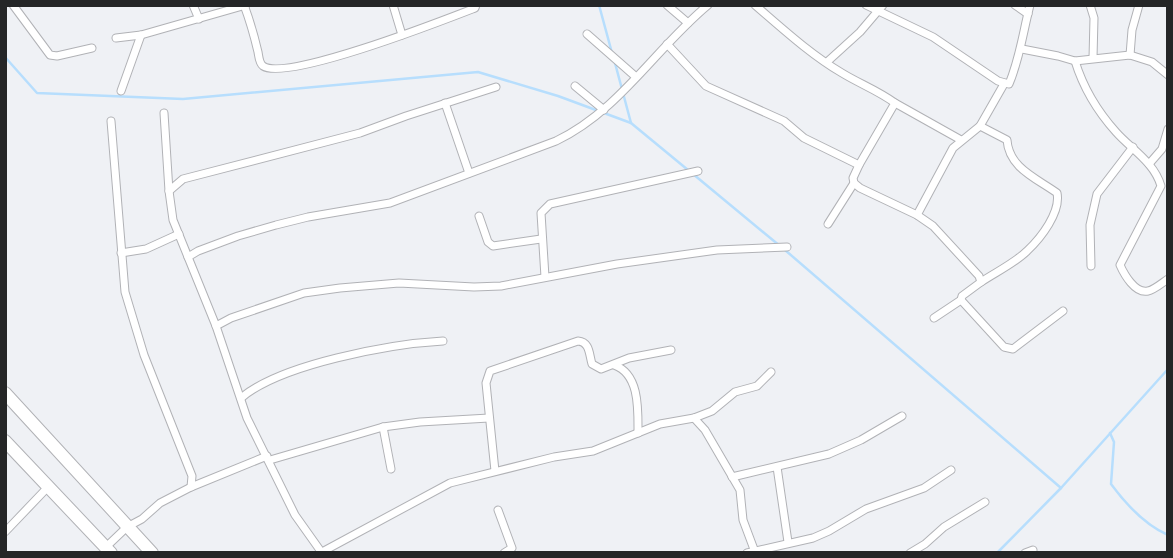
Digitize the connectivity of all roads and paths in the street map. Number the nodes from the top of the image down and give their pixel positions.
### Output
1 (13, 5) edge
2 (193, 5) edge
3 (245, 5) edge
4 (393, 5) edge
5 (476, 5) edge
6 (667, 5) edge
7 (708, 5) edge
8 (755, 5) edge
9 (866, 5) edge
10 (1015, 5) edge
11 (1090, 5) edge
12 (1139, 5) edge
13 (880, 8) edge
14 (1029, 10) edge
15 (199, 19) junction
16 (688, 23) junction
17 (587, 34) dead end
18 (141, 35) junction
19 (402, 35) junction
20 (116, 38) dead end
21 (667, 44) junction
22 (92, 48) dead end
23 (1022, 49) junction
24 (1130, 55) junction
25 (1093, 58) junction
26 (1075, 61) junction
27 (827, 62) junction
28 (1168, 75) edge
29 (636, 77) junction
30 (1004, 84) junction
31 (576, 86) dead end
32 (496, 87) dead end
33 (121, 91) dead end
34 (445, 103) junction
35 (895, 103) junction
36 (604, 110) junction
37 (164, 113) dead end
38 (111, 121) dead end
39 (980, 126) junction
40 (1168, 129) edge
41 (961, 140) junction
42 (1133, 147) junction
43 (1149, 164) junction
44 (859, 165) junction
45 (698, 171) dead end
46 (469, 173) junction
47 (1168, 176) edge
48 (1159, 181) junction
49 (854, 183) junction
50 (169, 191) junction
51 (918, 215) junction
52 (479, 216) dead end
53 (828, 224) dead end
54 (179, 234) junction
55 (541, 239) junction
56 (787, 247) dead end
57 (121, 253) junction
58 (188, 257) junction
59 (1091, 266) dead end
60 (545, 277) junction
61 (1168, 279) edge
62 (981, 282) junction
63 (961, 300) junction
64 (1063, 311) dead end
65 (934, 318) dead end
66 (216, 326) junction
67 (443, 341) dead end
68 (671, 350) dead end
69 (613, 364) junction
70 (771, 372) dead end
71 (5, 393) edge
72 (241, 398) junction
73 (902, 416) dead end
74 (489, 418) junction
75 (694, 418) junction
76 (383, 427) junction
77 (639, 433) junction
78 (7, 446) edge
79 (269, 458) junction
80 (777, 467) junction
81 (391, 469) dead end
82 (951, 470) dead end
83 (495, 471) junction
84 (732, 477) junction
85 (48, 487) junction
86 (191, 487) junction
87 (985, 502) dead end
88 (498, 510) dead end
89 (127, 527) junction
90 (5, 532) edge
91 (788, 542) junction
92 (109, 550) edge
93 (1033, 550) dead end
94 (322, 552) edge
95 (752, 552) edge
96 (152, 553) edge
97 (504, 553) edge
98 (910, 553) edge
99 (1025, 553) edge

1 - 22 street
2 - 15 street
3 - 15 street
3 - 19 street
4 - 19 street
5 - 19 street
6 - 16 street
7 - 16 street
8 - 27 street
9 - 13 street
10 - 14 street
11 - 25 street
12 - 24 street
13 - 27 street
13 - 30 street
14 - 23 street
15 - 18 street
16 - 21 street
17 - 29 street
18 - 20 street
18 - 33 street
21 - 29 street
21 - 44 street
23 - 26 street
23 - 30 street
24 - 25 street
24 - 28 street
25 - 26 street
26 - 42 street
27 - 35 street
29 - 36 street
30 - 39 street
31 - 36 street
32 - 34 street
34 - 46 street
34 - 50 street
35 - 41 street
35 - 44 street
36 - 46 street
37 - 50 street
38 - 57 street
39 - 41 street
39 - 62 street
40 - 43 street
41 - 51 street
42 - 43 street
42 - 59 street
43 - 48 street
44 - 49 street
45 - 55 street
46 - 58 street
47 - 48 street
48 - 61 street
49 - 51 street
49 - 53 street
50 - 54 street
51 - 62 street
52 - 55 street
54 - 57 street
54 - 58 street
55 - 60 street
56 - 60 street
57 - 86 street
58 - 66 street
60 - 66 street
62 - 63 street
63 - 64 street
63 - 65 street
66 - 72 street
67 - 72 street
68 - 69 street
69 - 74 street
69 - 77 street
70 - 75 street
71 - 89 highway
72 - 79 street
73 - 80 street
74 - 76 street
74 - 83 street
75 - 77 street
75 - 84 street
76 - 79 street
76 - 81 street
77 - 83 street
78 - 85 highway
79 - 86 street
79 - 94 street
80 - 84 street
80 - 91 street
82 - 91 street
83 - 94 street
84 - 95 street
85 - 90 street
85 - 92 highway
86 - 89 street
87 - 98 street
88 - 97 street
89 - 92 street
89 - 96 highway
91 - 95 street
93 - 99 street

